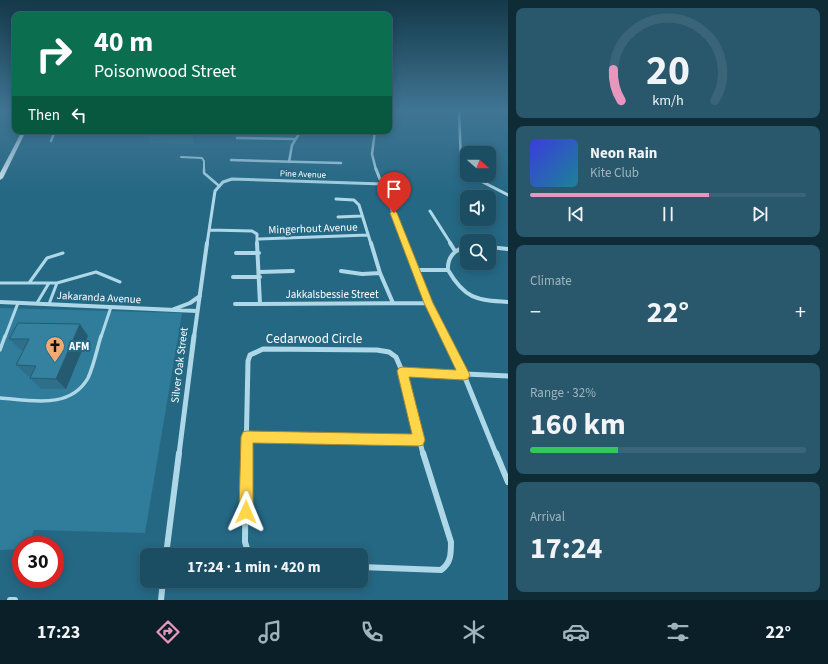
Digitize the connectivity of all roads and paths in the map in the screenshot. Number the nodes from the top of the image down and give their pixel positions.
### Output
1 (16, 138) edge
2 (19, 138) edge
3 (52, 138) edge
4 (237, 138) dead end
5 (374, 138) edge
6 (295, 139) joint
7 (51, 141) dead end
8 (181, 157) dead end
9 (4, 160) edge
10 (231, 160) dead end
11 (289, 162) junction
12 (340, 163) dead end
13 (0, 168) edge
14 (0, 178) edge
15 (483, 182) edge
16 (383, 184) junction
17 (218, 185) junction
18 (508, 195) edge
19 (336, 199) dead end
20 (430, 211) dead end
21 (362, 216) junction
22 (338, 217) dead end
23 (210, 230) junction
24 (368, 235) junction
25 (259, 239) junction
26 (496, 248) edge
27 (460, 249) edge
28 (508, 249) edge
29 (455, 252) junction
30 (63, 253) dead end
31 (236, 253) dead end
32 (258, 253) junction
33 (416, 270) junction
34 (448, 270) junction
35 (293, 271) dead end
36 (341, 271) dead end
37 (259, 272) junction
38 (380, 273) junction
39 (232, 277) dead end
40 (260, 277) junction
41 (49, 282) junction
42 (120, 282) dead end
43 (0, 283) edge
44 (29, 283) junction
45 (57, 283) junction
46 (200, 296) junction
47 (0, 302) edge
48 (508, 302) edge
49 (18, 303) junction
50 (37, 303) junction
51 (393, 303) junction
52 (429, 303) junction
53 (49, 304) junction
54 (235, 304) dead end
55 (260, 304) junction
56 (111, 307) junction
57 (171, 310) junction
58 (197, 311) junction
59 (0, 350) edge
60 (402, 371) junction
61 (464, 375) junction
62 (508, 376) edge
63 (0, 398) edge
64 (247, 437) junction
65 (419, 440) junction
66 (508, 482) edge
67 (167, 548) edge
68 (247, 548) edge
69 (368, 567) edge
70 (162, 588) edge
71 (10, 600) edge
72 (15, 600) edge
73 (161, 600) edge

1 - 9 main road
2 - 9 main road
3 - 7 street
4 - 6 street
5 - 16 street
6 - 11 street
8 - 17 lane
9 - 13 main road
9 - 14 main road
10 - 11 street
11 - 12 street
15 - 18 street
16 - 17 street, Pine Avenue
16 - 33 street
17 - 23 street, Silver Oak Street
19 - 21 street
20 - 29 street
21 - 22 street
21 - 24 street
23 - 25 street
23 - 46 street, Silver Oak Street
24 - 25 street, Mingerhout Avenue
24 - 38 street
25 - 32 street
26 - 28 street
27 - 29 street
29 - 34 street
30 - 44 lane
31 - 32 street
32 - 37 street
33 - 34 street
33 - 52 street
34 - 48 street
35 - 37 street
36 - 38 street
37 - 40 street
38 - 51 street
39 - 40 street
40 - 55 street
41 - 44 lane
41 - 45 lane
41 - 50 lane
42 - 45 lane
43 - 44 lane
45 - 53 lane
46 - 57 street
46 - 58 street, Silver Oak Street
47 - 49 street, Jakaranda Avenue
49 - 50 street, Jakaranda Avenue
49 - 59 lane
50 - 53 street, Jakaranda Avenue
51 - 52 street, Jakkalsbessie Street
51 - 55 street, Jakkalsbessie Street
52 - 61 street
53 - 56 street, Jakaranda Avenue
54 - 55 street, Jakkalsbessie Street
56 - 57 street, Jakaranda Avenue
56 - 63 lane
57 - 58 street, Jakaranda Avenue
58 - 67 street, Silver Oak Street
60 - 61 street
60 - 64 street, Cedarwood Circle
60 - 65 street, Cedarwood Circle
61 - 62 street
61 - 66 street
64 - 65 street
64 - 68 street, Cedarwood Circle
65 - 69 street, Cedarwood Circle
70 - 73 street
71 - 72 street

